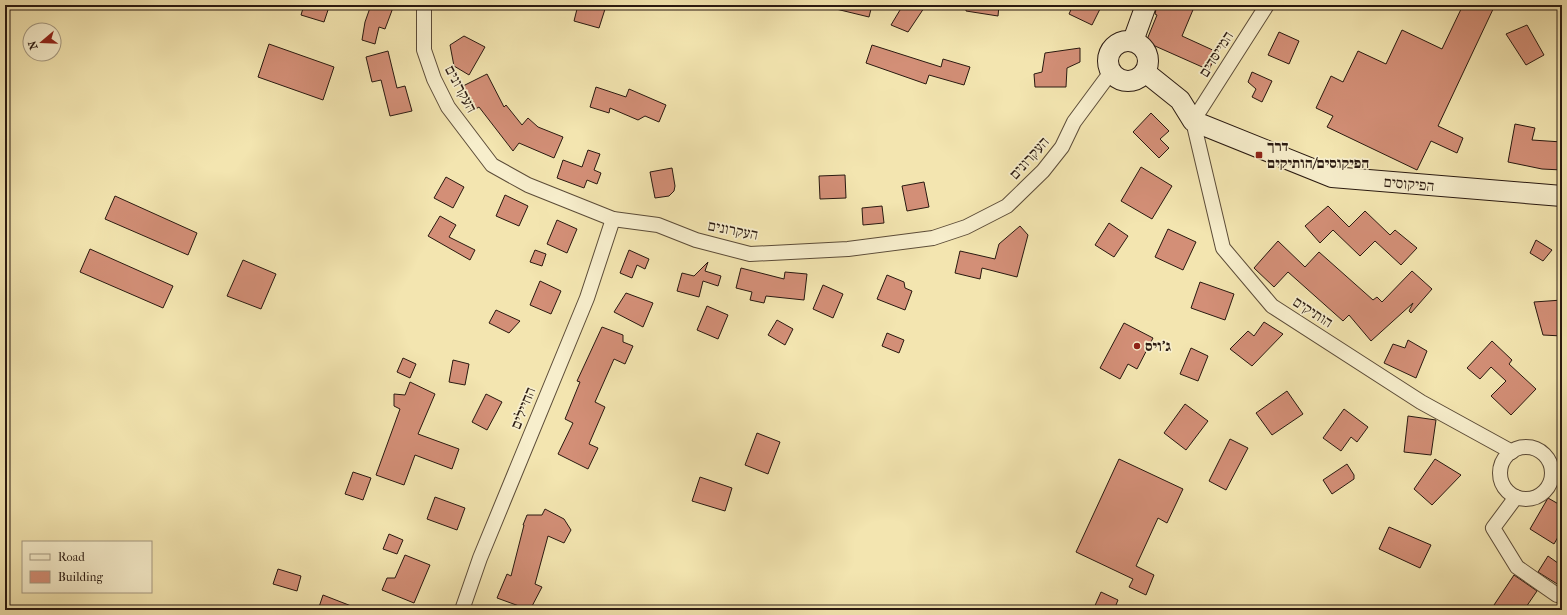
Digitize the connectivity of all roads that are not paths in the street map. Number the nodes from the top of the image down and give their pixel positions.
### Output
1 (424, 5) edge
2 (1146, 5) edge
3 (1267, 5) edge
4 (1133, 41) junction
5 (1111, 72) junction
6 (1145, 72) junction
7 (1193, 121) junction
8 (1562, 196) edge
9 (613, 219) junction
10 (1512, 452) junction
11 (1557, 470) edge
12 (1516, 497) junction
13 (1557, 595) dead end
14 (462, 610) edge

1 - 9 street, העקרונים
2 - 4 street
3 - 7 street, המייסדים
4 - 5 street
4 - 6 street
5 - 6 street
5 - 9 street, העקרונים
6 - 7 street
7 - 8 street, הפיקוסים
7 - 10 street, הותיקים
9 - 14 street, החיילים
10 - 11 street
10 - 12 street
11 - 12 street
12 - 13 street

